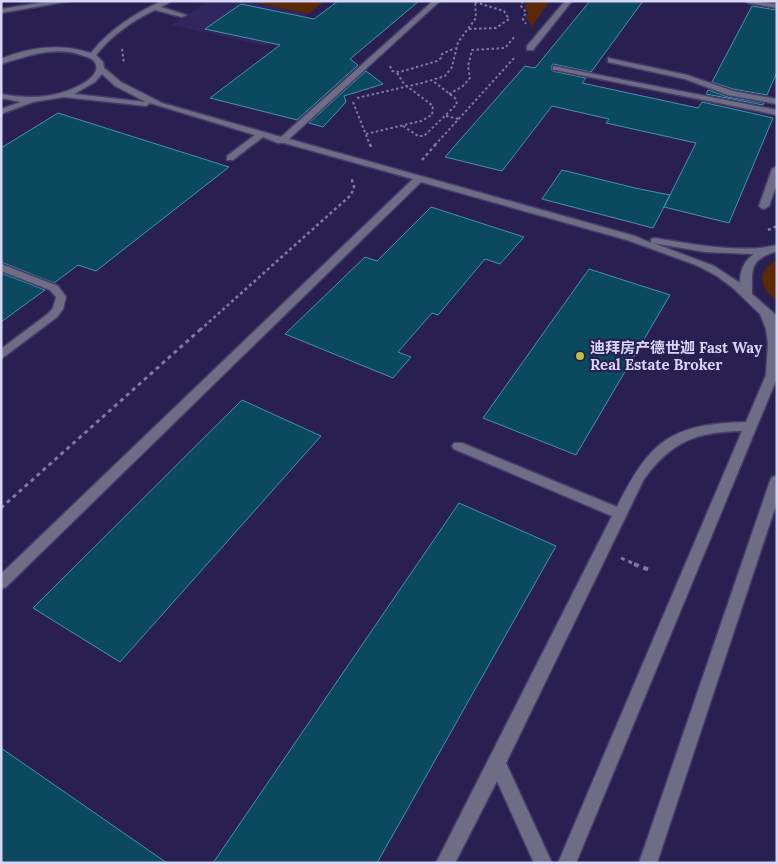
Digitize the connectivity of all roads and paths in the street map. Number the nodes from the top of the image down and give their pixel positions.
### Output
1 (67, 1) edge
2 (169, 1) edge
3 (437, 1) edge
4 (523, 1) edge
5 (569, 1) edge
6 (748, 1) edge
7 (475, 2) edge
8 (777, 6) edge
9 (154, 8) junction
10 (1, 11) edge
11 (182, 14) dead end
12 (526, 28) dead end
13 (469, 29) junction
14 (520, 32) dead end
15 (125, 42) dead end
16 (455, 48) junction
17 (530, 48) joint
18 (92, 56) junction
19 (611, 60) dead end
20 (1, 62) edge
21 (387, 63) dead end
22 (556, 68) dead end
23 (100, 69) junction
24 (127, 69) dead end
25 (398, 73) junction
26 (433, 81) junction
27 (407, 86) junction
28 (449, 94) junction
29 (60, 95) junction
30 (1, 96) edge
31 (36, 99) junction
32 (777, 102) edge
33 (159, 105) junction
34 (1, 112) edge
35 (777, 113) edge
36 (446, 116) junction
37 (459, 119) junction
38 (402, 126) junction
39 (366, 134) junction
40 (260, 135) junction
41 (281, 141) junction
42 (230, 158) dead end
43 (366, 164) junction
44 (416, 166) dead end
45 (777, 169) edge
46 (420, 178) junction
47 (764, 206) dead end
48 (777, 226) edge
49 (762, 232) dead end
50 (631, 238) junction
51 (772, 249) edge
52 (1, 267) edge
53 (747, 293) junction
54 (765, 313) junction
55 (777, 322) edge
56 (1, 355) edge
57 (751, 426) junction
58 (458, 446) dead end
59 (777, 482) edge
60 (1, 508) edge
61 (620, 514) junction
62 (602, 550) junction
63 (652, 571) dead end
64 (1, 583) edge
65 (497, 763) junction
66 (445, 863) edge
67 (543, 863) edge
68 (567, 863) edge
69 (648, 863) edge

1 - 10 street
2 - 9 street
3 - 41 street
4 - 12 path
5 - 17 street
6 - 8 street
7 - 13 path
7 - 13 path
9 - 11 street
9 - 18 street
13 - 16 path
14 - 28 path
15 - 24 path
16 - 25 path
16 - 26 path
17 - 37 path
18 - 20 street
18 - 23 street
19 - 32 street
21 - 25 path
22 - 35 street
23 - 29 street
23 - 33 street
25 - 27 path
26 - 27 path
26 - 28 path
27 - 38 path
27 - 39 path
28 - 36 path
29 - 31 street
29 - 33 street
30 - 31 street
31 - 34 street
33 - 40 street
36 - 37 path
36 - 38 path
37 - 44 path
38 - 39 path
39 - 43 path
40 - 41 street
40 - 42 street
41 - 43 street
43 - 46 street
43 - 60 path
45 - 47 street
46 - 50 street
46 - 64 street
48 - 49 path
50 - 51 street
50 - 53 street
51 - 53 street
52 - 56 street
53 - 54 street
54 - 55 street
54 - 57 street
57 - 61 street
57 - 68 street
58 - 61 street
59 - 69 street
61 - 62 street
62 - 63 path
62 - 65 street
65 - 66 street
65 - 67 street

